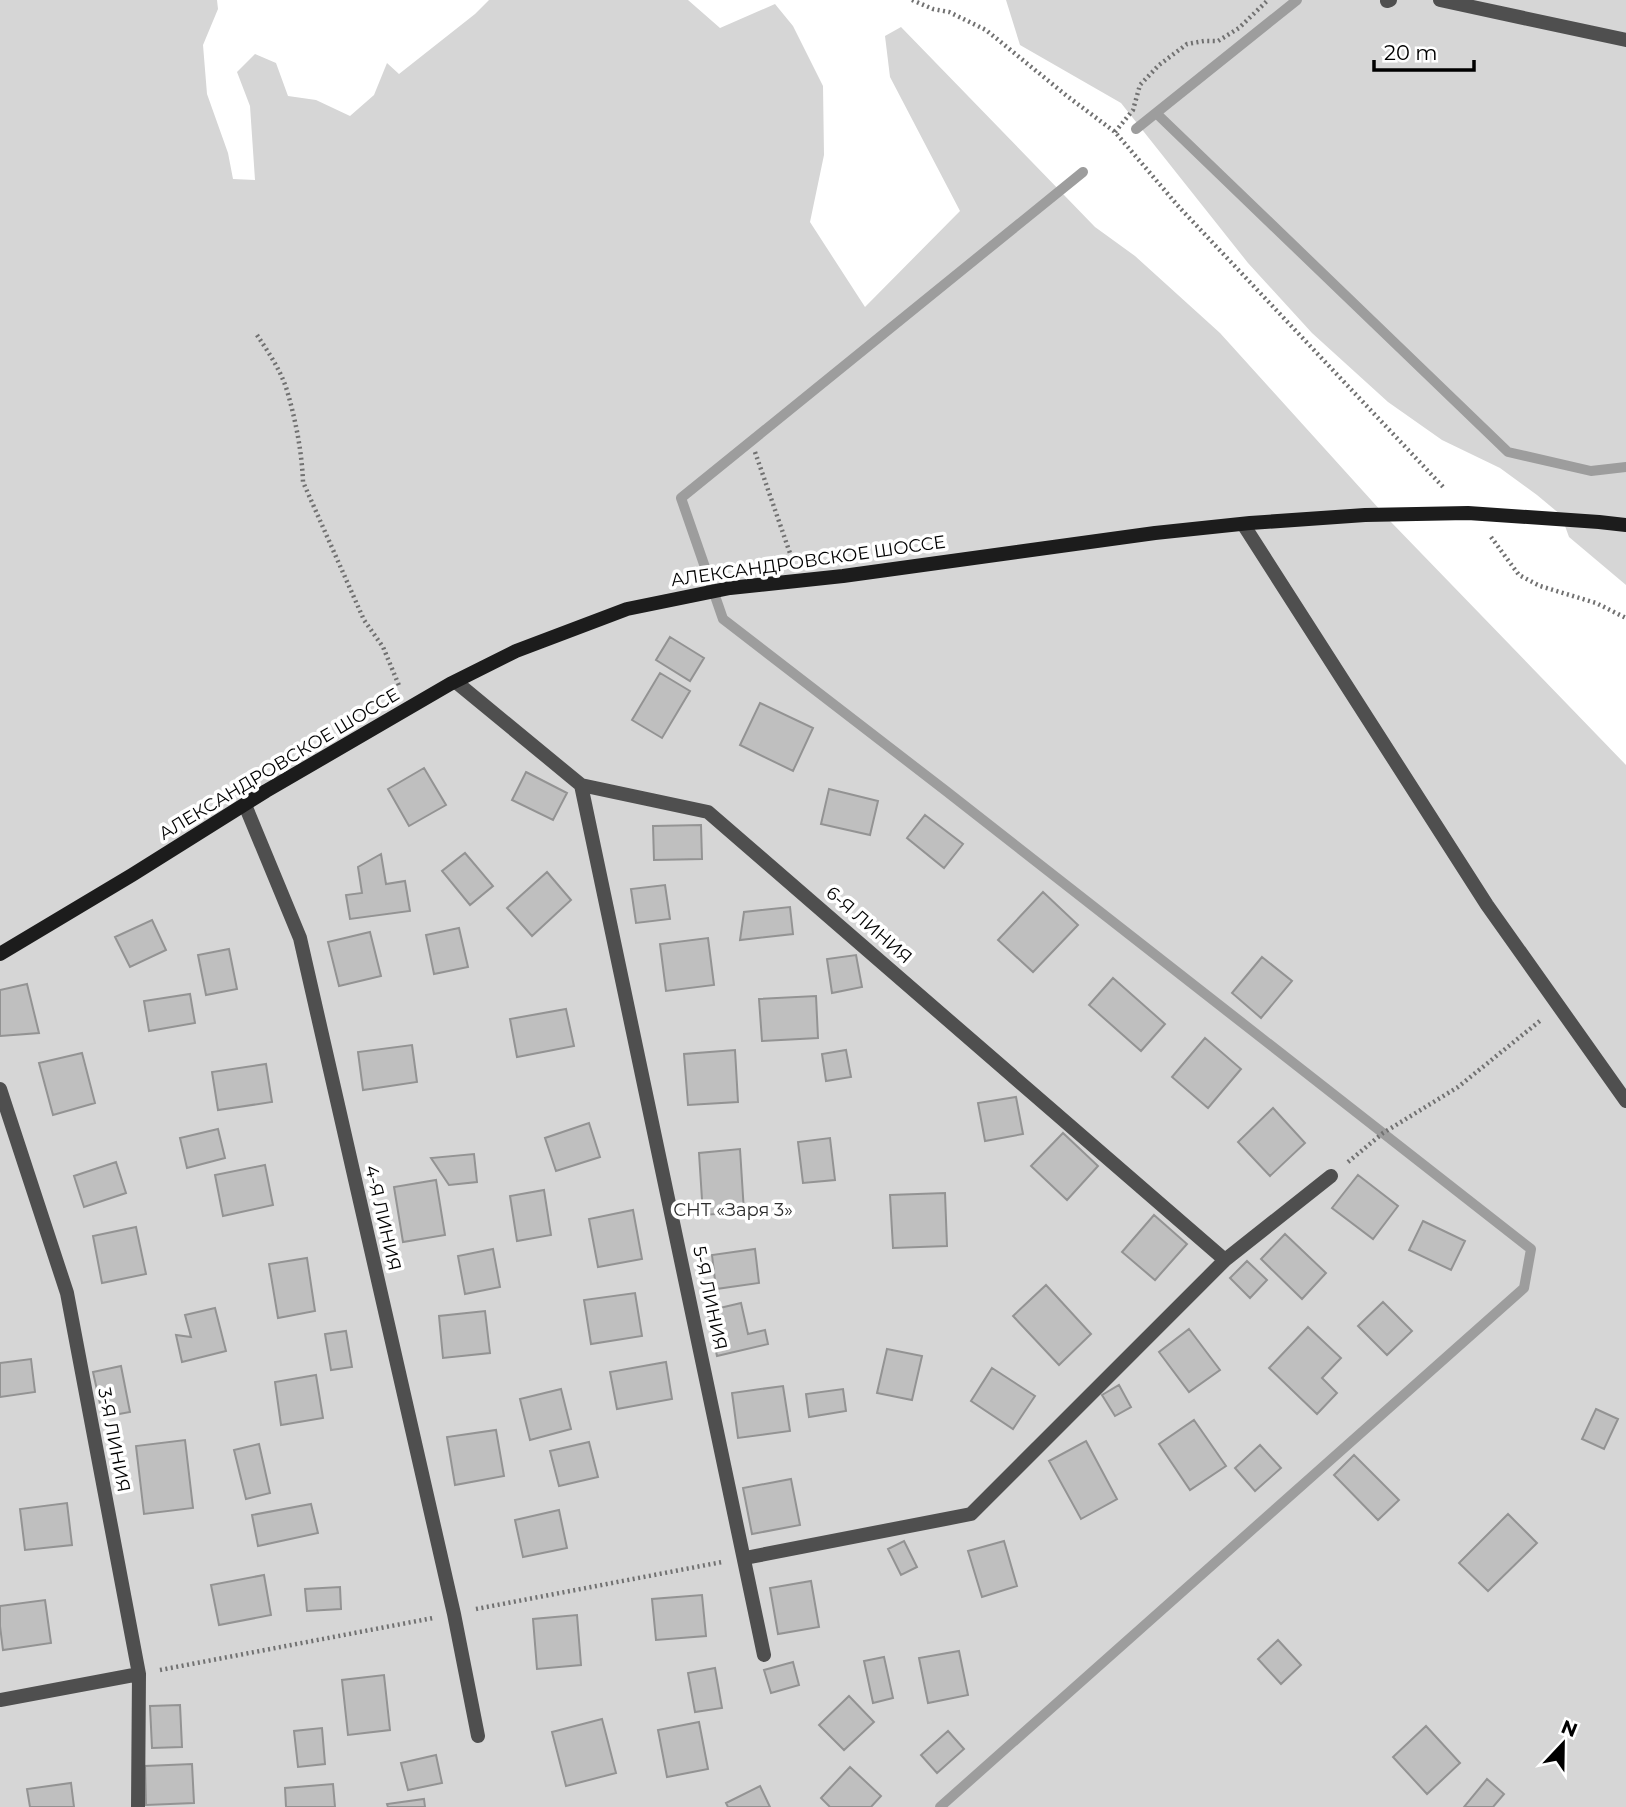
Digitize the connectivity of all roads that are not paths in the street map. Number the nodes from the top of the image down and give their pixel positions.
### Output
1 (1440, 0) edge
2 (1626, 40) edge
3 (1243, 524) junction
4 (1626, 525) edge
5 (456, 682) junction
6 (581, 785) junction
7 (245, 805) junction
8 (0, 954) edge
9 (0, 1088) edge
10 (1626, 1101) edge
11 (1331, 1176) road end
12 (1225, 1260) junction
13 (745, 1558) junction
14 (764, 1655) dead end
15 (139, 1674) junction
16 (0, 1700) edge
17 (478, 1736) dead end
18 (138, 1807) edge

1 - 2 street
3 - 4 street, АЛЕКСАНДРОВСКОЕ ШОССЕ
3 - 5 street, АЛЕКСАНДРОВСКОЕ ШОССЕ
3 - 10 street
5 - 6 street, 6-Я ЛИНИЯ
5 - 7 street, АЛЕКСАНДРОВСКОЕ ШОССЕ
6 - 12 street, 6-Я ЛИНИЯ
6 - 13 street, 5-Я ЛИНИЯ
7 - 8 street, АЛЕКСАНДРОВСКОЕ ШОССЕ
7 - 17 street, 4-Я ЛИНИЯ
9 - 15 street, 3-Я ЛИНИЯ
11 - 12 street
12 - 13 street
13 - 14 street, 5-Я ЛИНИЯ
15 - 16 street
15 - 18 street, 3-Я ЛИНИЯ

